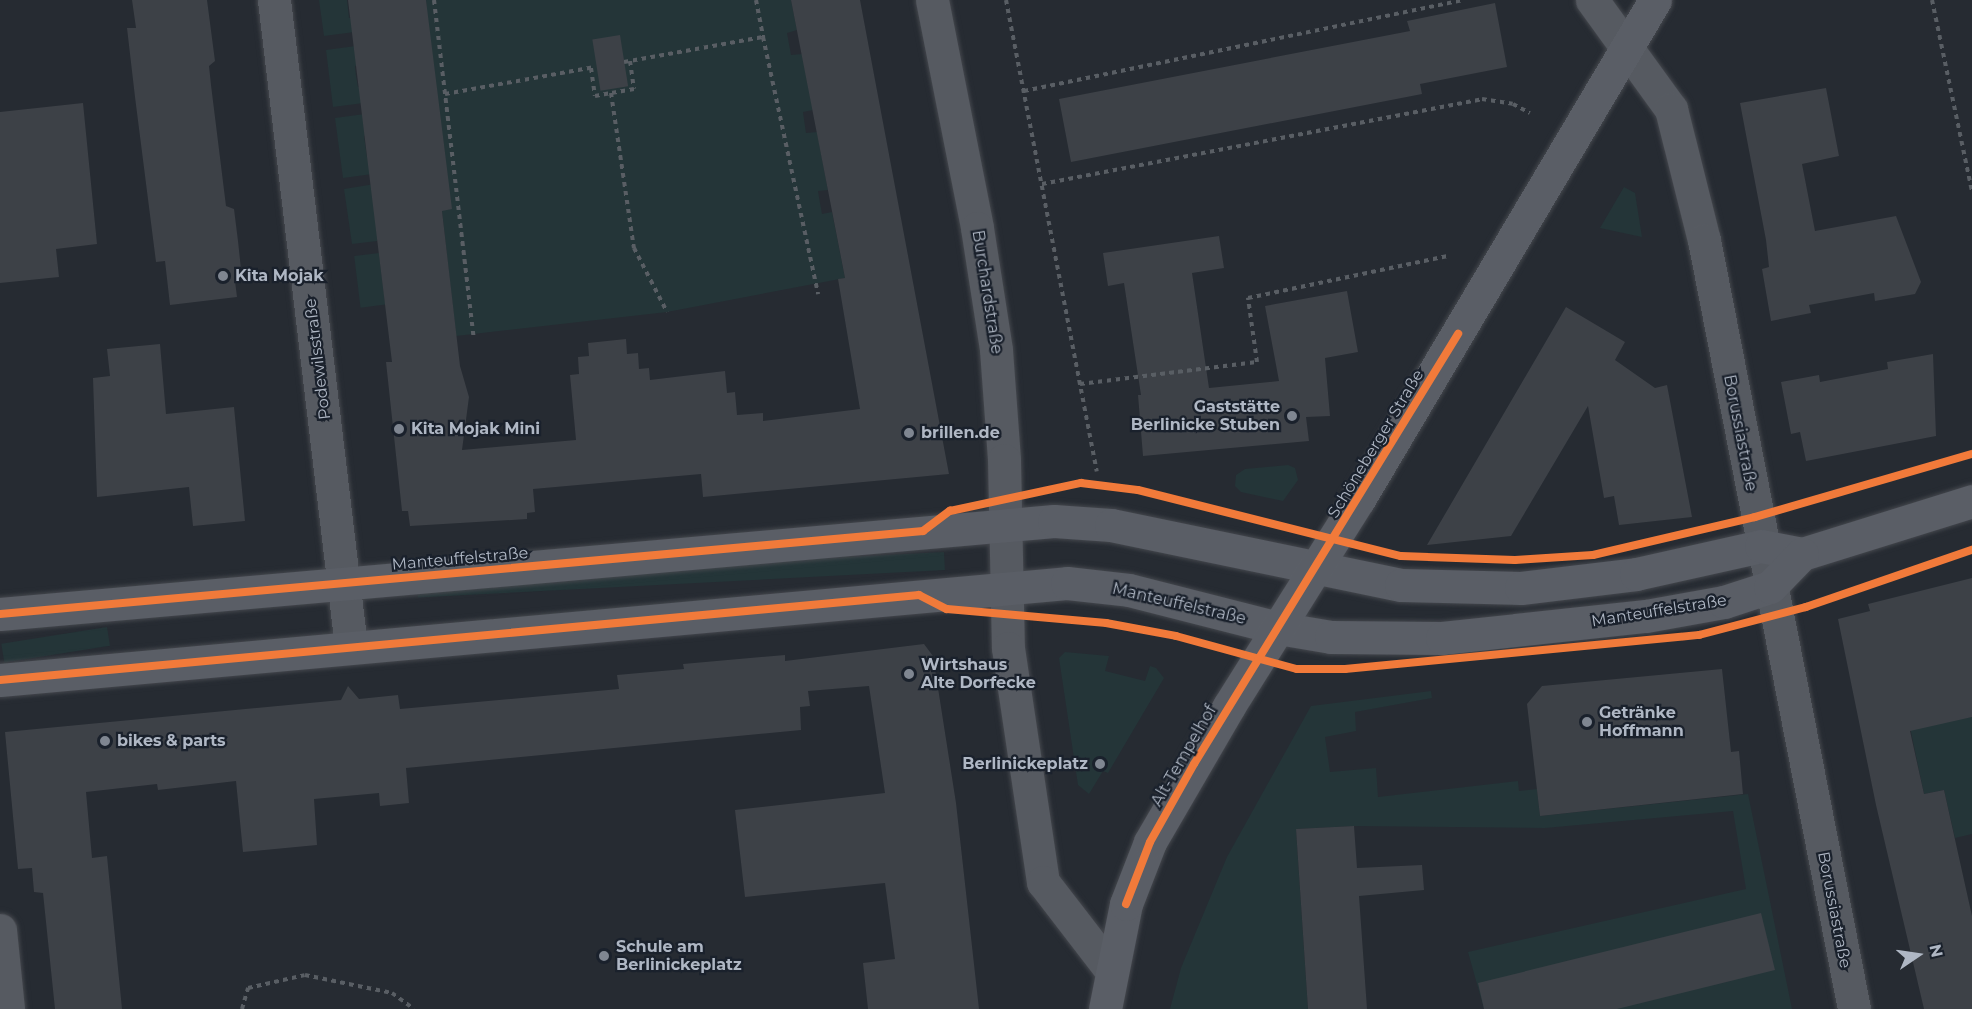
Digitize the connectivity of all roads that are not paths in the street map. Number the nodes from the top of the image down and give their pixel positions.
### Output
1 (274, 0) edge
2 (932, 0) edge
3 (1592, 0) edge
4 (1655, 0) edge
5 (1627, 48) junction
6 (1972, 501) edge
7 (1005, 524) junction
8 (1761, 546) junction
9 (1802, 554) junction
10 (1316, 568) junction
11 (344, 582) junction
12 (1770, 587) junction
13 (1005, 588) junction
14 (0, 614) edge
15 (1278, 628) junction
16 (351, 647) junction
17 (0, 680) edge
18 (0, 930) edge
19 (1110, 969) junction
20 (8, 1009) edge
21 (1105, 1009) edge
22 (1854, 1009) edge

1 - 11 street, Podewilsstraße
2 - 7 street, Burchardstraße
3 - 5 street, Borussiastraße
4 - 5 main road, Schöneberger Straße
5 - 8 street, Borussiastraße
5 - 10 main road, Schöneberger Straße
6 - 9 main road, Manteuffelstraße
7 - 10 main road, Manteuffelstraße
7 - 11 main road, Manteuffelstraße
7 - 13 street, Burchardstraße
8 - 9 main road, Manteuffelstraße
8 - 10 main road, Manteuffelstraße
8 - 12 street, Borussiastraße
9 - 12 main road, Manteuffelstraße
10 - 15 main road, Schöneberger Straße
11 - 14 main road, Manteuffelstraße
11 - 16 street, Podewilsstraße
12 - 15 main road, Manteuffelstraße
12 - 22 street, Borussiastraße
13 - 15 main road, Manteuffelstraße
13 - 16 main road, Manteuffelstraße
13 - 19 street
15 - 19 main road, Alt-Tempelhof
16 - 17 main road, Manteuffelstraße
18 - 20 street
19 - 21 main road, Alt-Tempelhof

